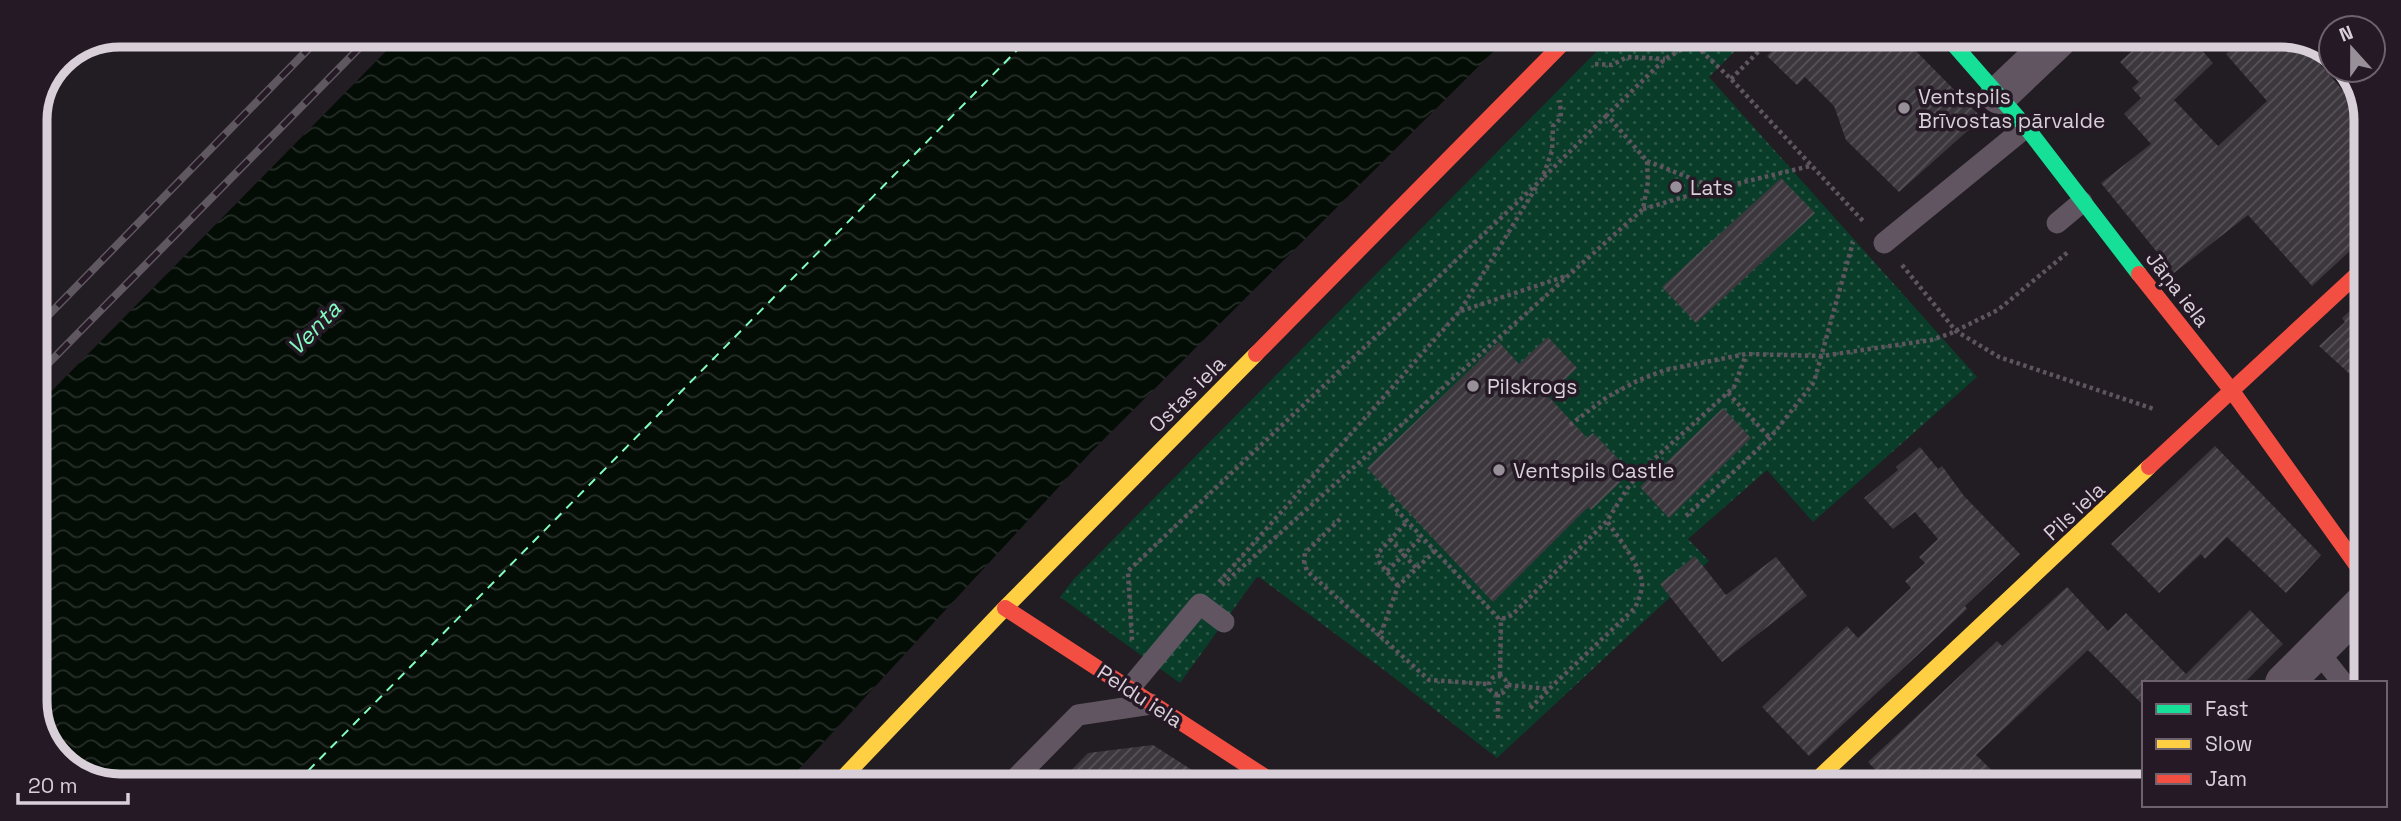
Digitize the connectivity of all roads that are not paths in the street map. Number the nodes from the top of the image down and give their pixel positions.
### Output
1 (1559, 47) edge
2 (1956, 47) edge
3 (2049, 47) edge
4 (1999, 95) junction
5 (2025, 127) junction
6 (2082, 202) junction
7 (2057, 223) dead end
8 (1884, 243) road end
9 (2354, 277) edge
10 (2232, 391) junction
11 (2354, 561) edge
12 (1004, 608) junction
13 (2354, 613) edge
14 (1224, 622) dead end
15 (2317, 650) junction
16 (2286, 681) edge
17 (2341, 681) edge
18 (1129, 689) junction
19 (1152, 704) junction
20 (847, 774) edge
21 (1020, 774) edge
22 (1260, 774) edge
23 (1823, 774) edge

1 - 12 street, Ostas iela
2 - 4 street, Jāņa iela
3 - 4 street
4 - 5 street, Jāņa iela
5 - 6 street, Jāņa iela
5 - 8 lane
6 - 7 lane
6 - 10 street, Jāņa iela
9 - 10 street, Pils iela
10 - 11 street, Jāņa iela
10 - 23 street, Pils iela
12 - 18 street, Peldu iela
12 - 20 street, Ostas iela
13 - 15 street
14 - 18 lane
15 - 16 street
15 - 17 lane
18 - 19 street, Peldu iela
19 - 21 lane
19 - 22 street, Peldu iela

